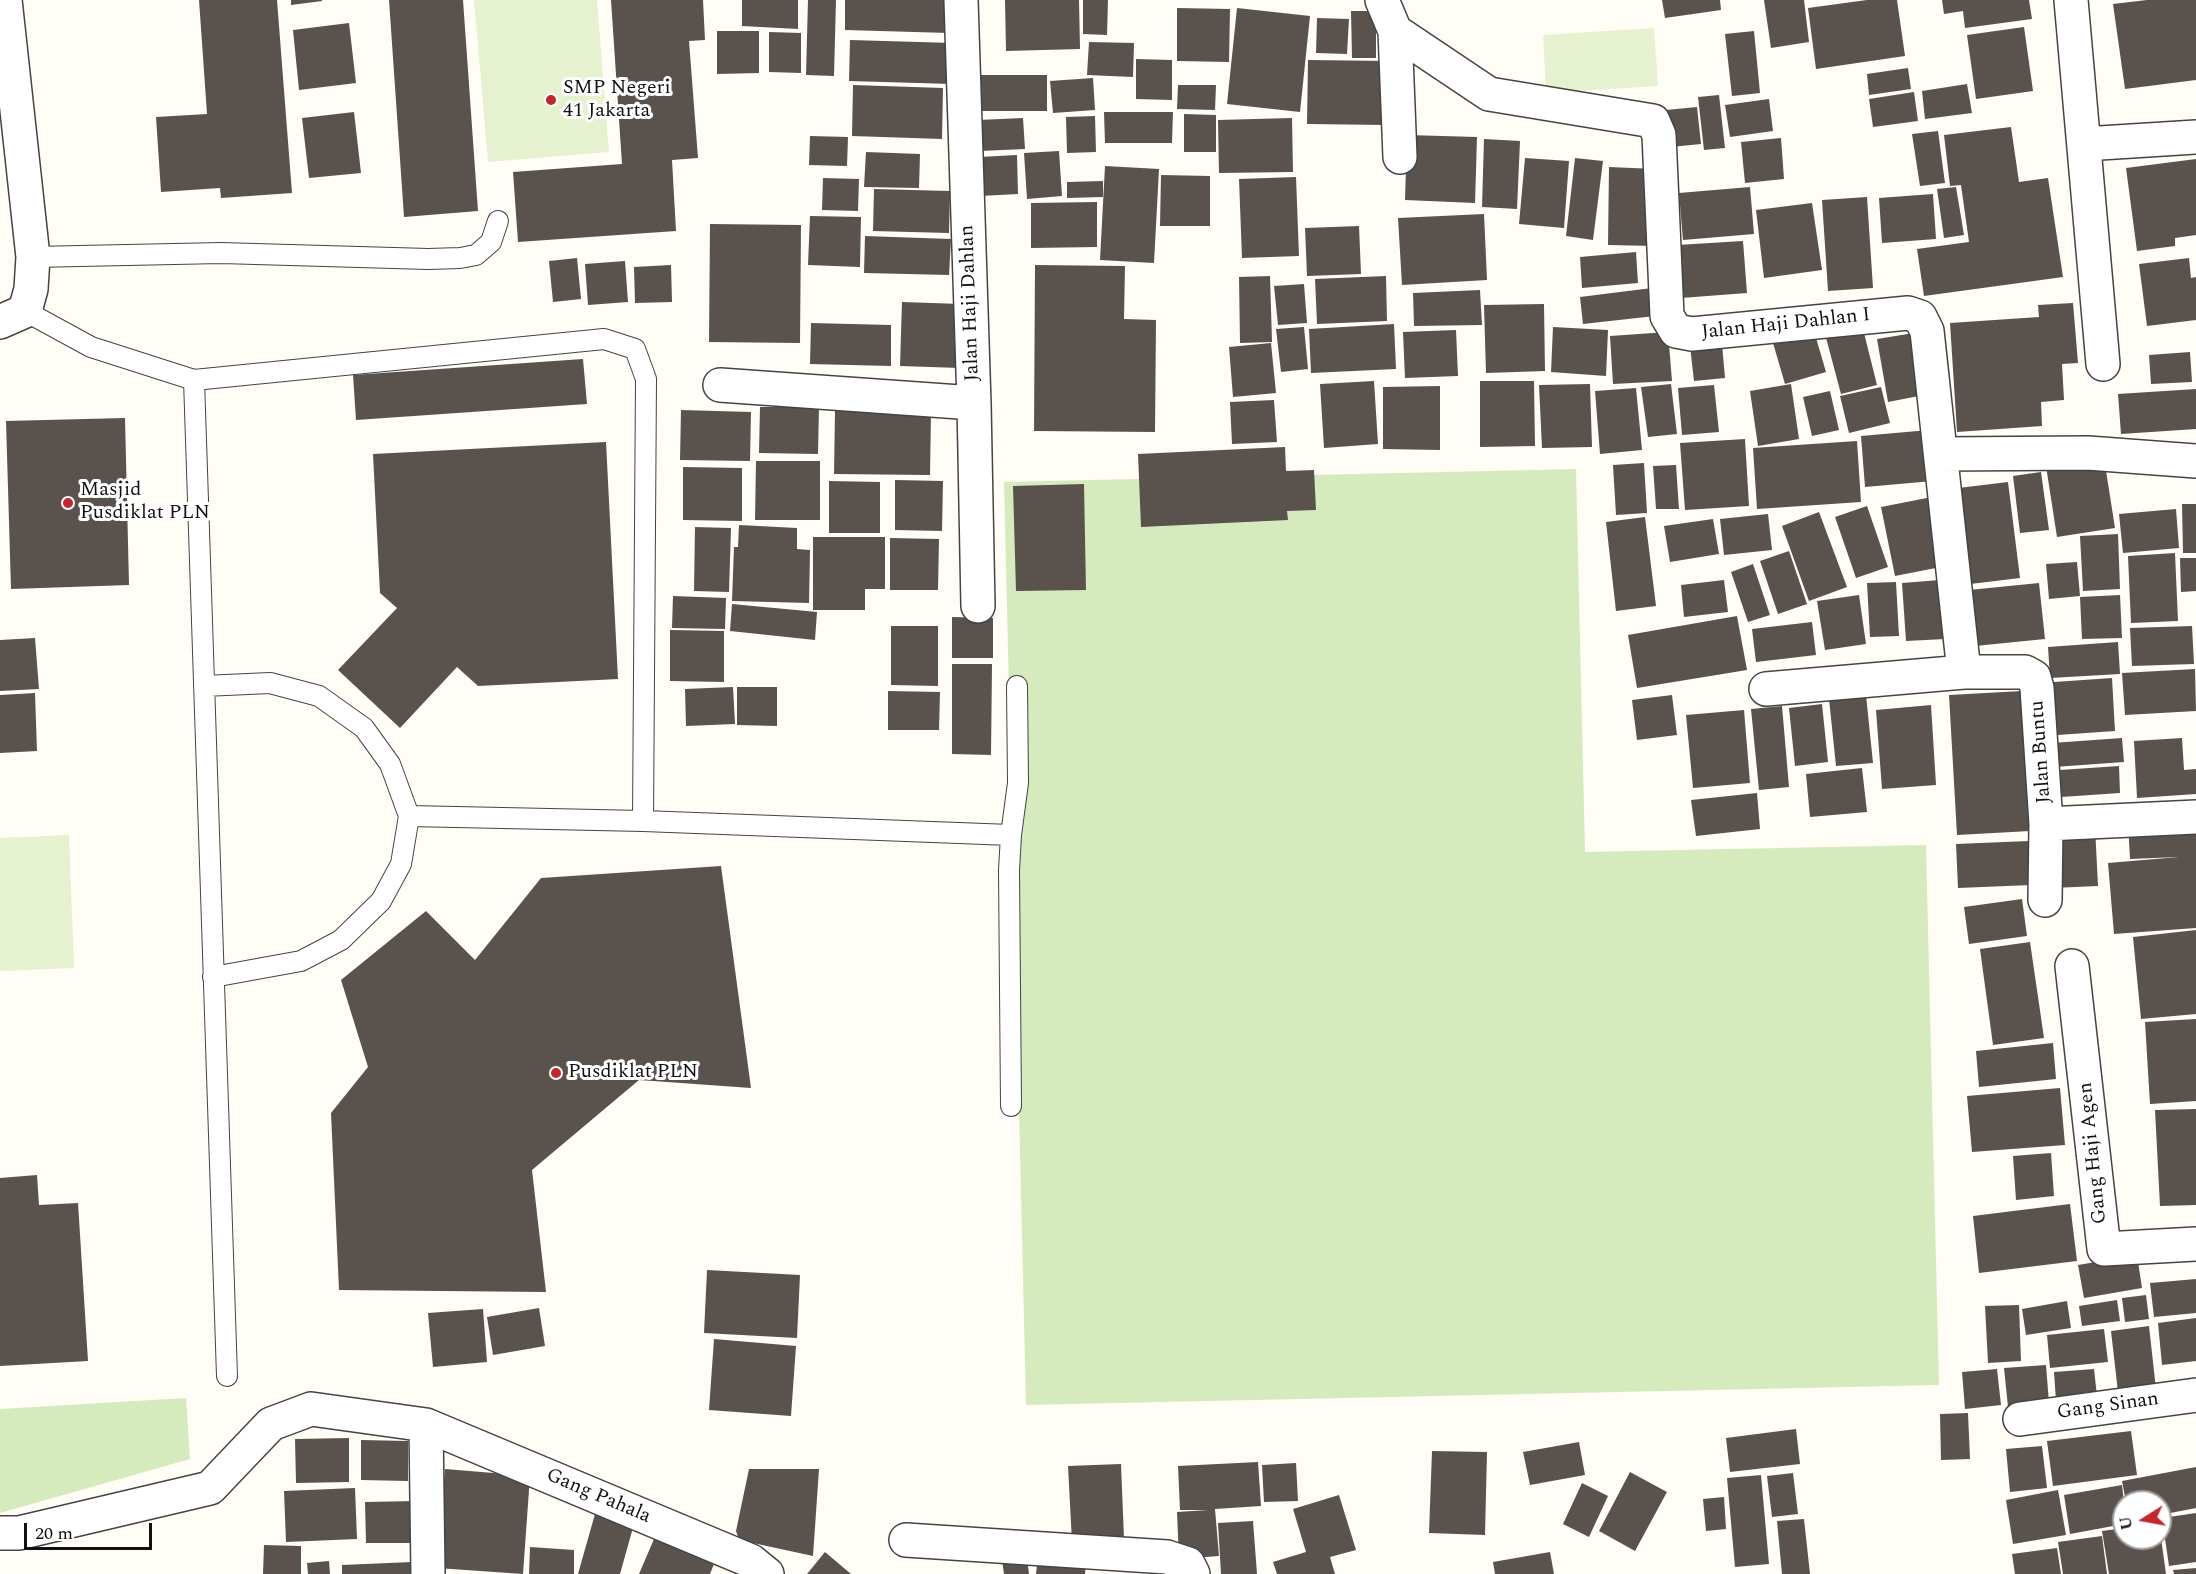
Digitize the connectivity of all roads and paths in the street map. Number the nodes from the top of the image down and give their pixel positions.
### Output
1 (5, 0) edge
2 (961, 0) edge
3 (1382, 0) edge
4 (2070, 0) edge
5 (1395, 31) junction
6 (2196, 137) edge
7 (2084, 144) junction
8 (1400, 157) dead end
9 (498, 221) dead end
10 (33, 257) junction
11 (13, 316) edge
12 (2103, 364) dead end
13 (194, 380) junction
14 (720, 385) dead end
15 (974, 403) junction
16 (1941, 454) junction
17 (2196, 461) edge
18 (978, 606) dead end
19 (1964, 672) junction
20 (204, 686) junction
21 (1017, 686) dead end
22 (1766, 689) dead end
23 (409, 816) junction
24 (2196, 817) edge
25 (643, 821) junction
26 (2046, 824) junction
27 (1011, 835) junction
28 (2045, 900) dead end
29 (2072, 966) dead end
30 (213, 977) junction
31 (1011, 1106) dead end
32 (2196, 1244) edge
33 (227, 1376) dead end
34 (2196, 1395) edge
35 (2020, 1419) dead end
36 (426, 1425) junction
37 (0, 1533) edge
38 (906, 1540) dead end
39 (428, 1574) edge
40 (767, 1574) edge
41 (1193, 1574) edge

1 - 10 street
2 - 15 street, Jalan Haji Dahlan
3 - 5 street
4 - 7 street
5 - 8 street
5 - 16 street, Jalan Haji Dahlan I
6 - 7 street
7 - 12 street
9 - 10 lane
10 - 11 street
11 - 13 lane
13 - 20 lane
13 - 25 lane
14 - 15 street
15 - 18 street, Jalan Haji Dahlan
16 - 17 street
16 - 19 street, Jalan Haji Dahlan I
19 - 22 street
19 - 26 street, Jalan Buntu
20 - 23 lane
20 - 30 lane
21 - 27 lane
23 - 25 lane
23 - 30 lane
24 - 26 street
25 - 27 lane
26 - 28 street, Jalan Buntu
27 - 31 lane
29 - 32 street, Gang Haji Agen
30 - 33 lane
34 - 35 street, Gang Sinan
36 - 37 street, Gang Pahala
36 - 39 street
36 - 40 street, Gang Pahala
38 - 41 street

